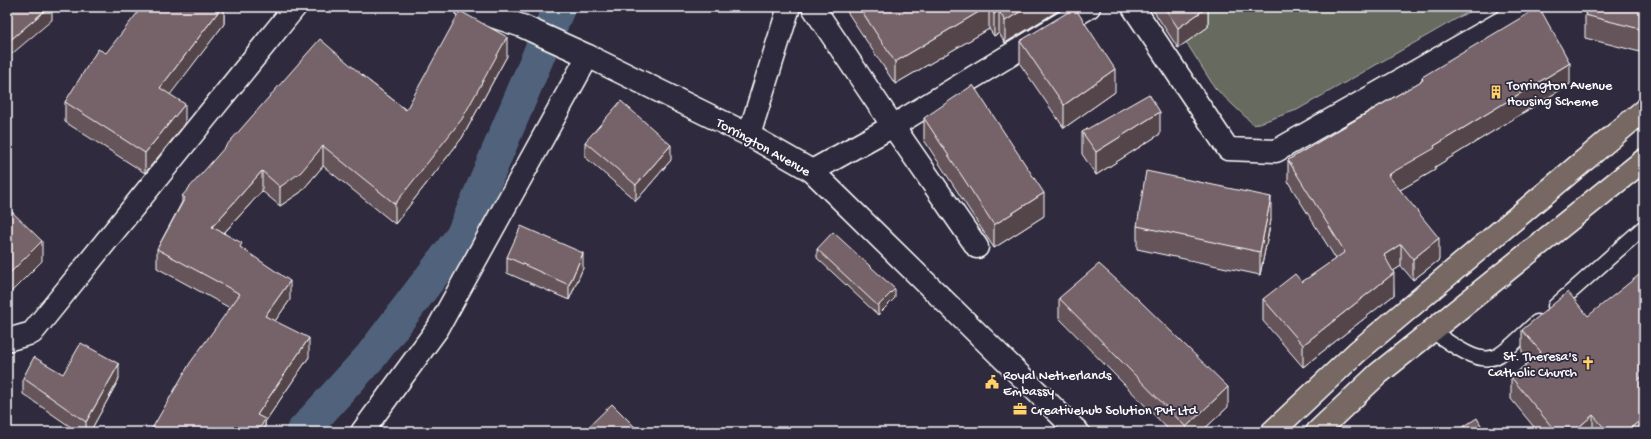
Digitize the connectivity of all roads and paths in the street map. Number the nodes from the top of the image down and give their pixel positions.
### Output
1 (295, 7) edge
2 (465, 7) edge
3 (789, 7) edge
4 (813, 7) edge
5 (1089, 7) edge
6 (1133, 7) edge
7 (1529, 7) edge
8 (588, 56) junction
9 (1644, 110) edge
10 (893, 126) junction
11 (749, 135) junction
12 (1644, 160) edge
13 (812, 171) junction
14 (1644, 227) edge
15 (977, 247) dead end
16 (1432, 330) junction
17 (7, 340) edge
18 (362, 432) edge
19 (1078, 432) edge
20 (1272, 432) edge
21 (1316, 432) edge

1 - 17 street
2 - 8 street, Torrington Avenue
3 - 11 street
4 - 10 street
5 - 10 street
6 - 7 street
8 - 11 street, Torrington Avenue
8 - 18 street
9 - 20 main road
10 - 13 street
10 - 15 street
11 - 13 street, Torrington Avenue
12 - 16 main road
13 - 19 street, Torrington Avenue
14 - 16 lane
16 - 21 main road

